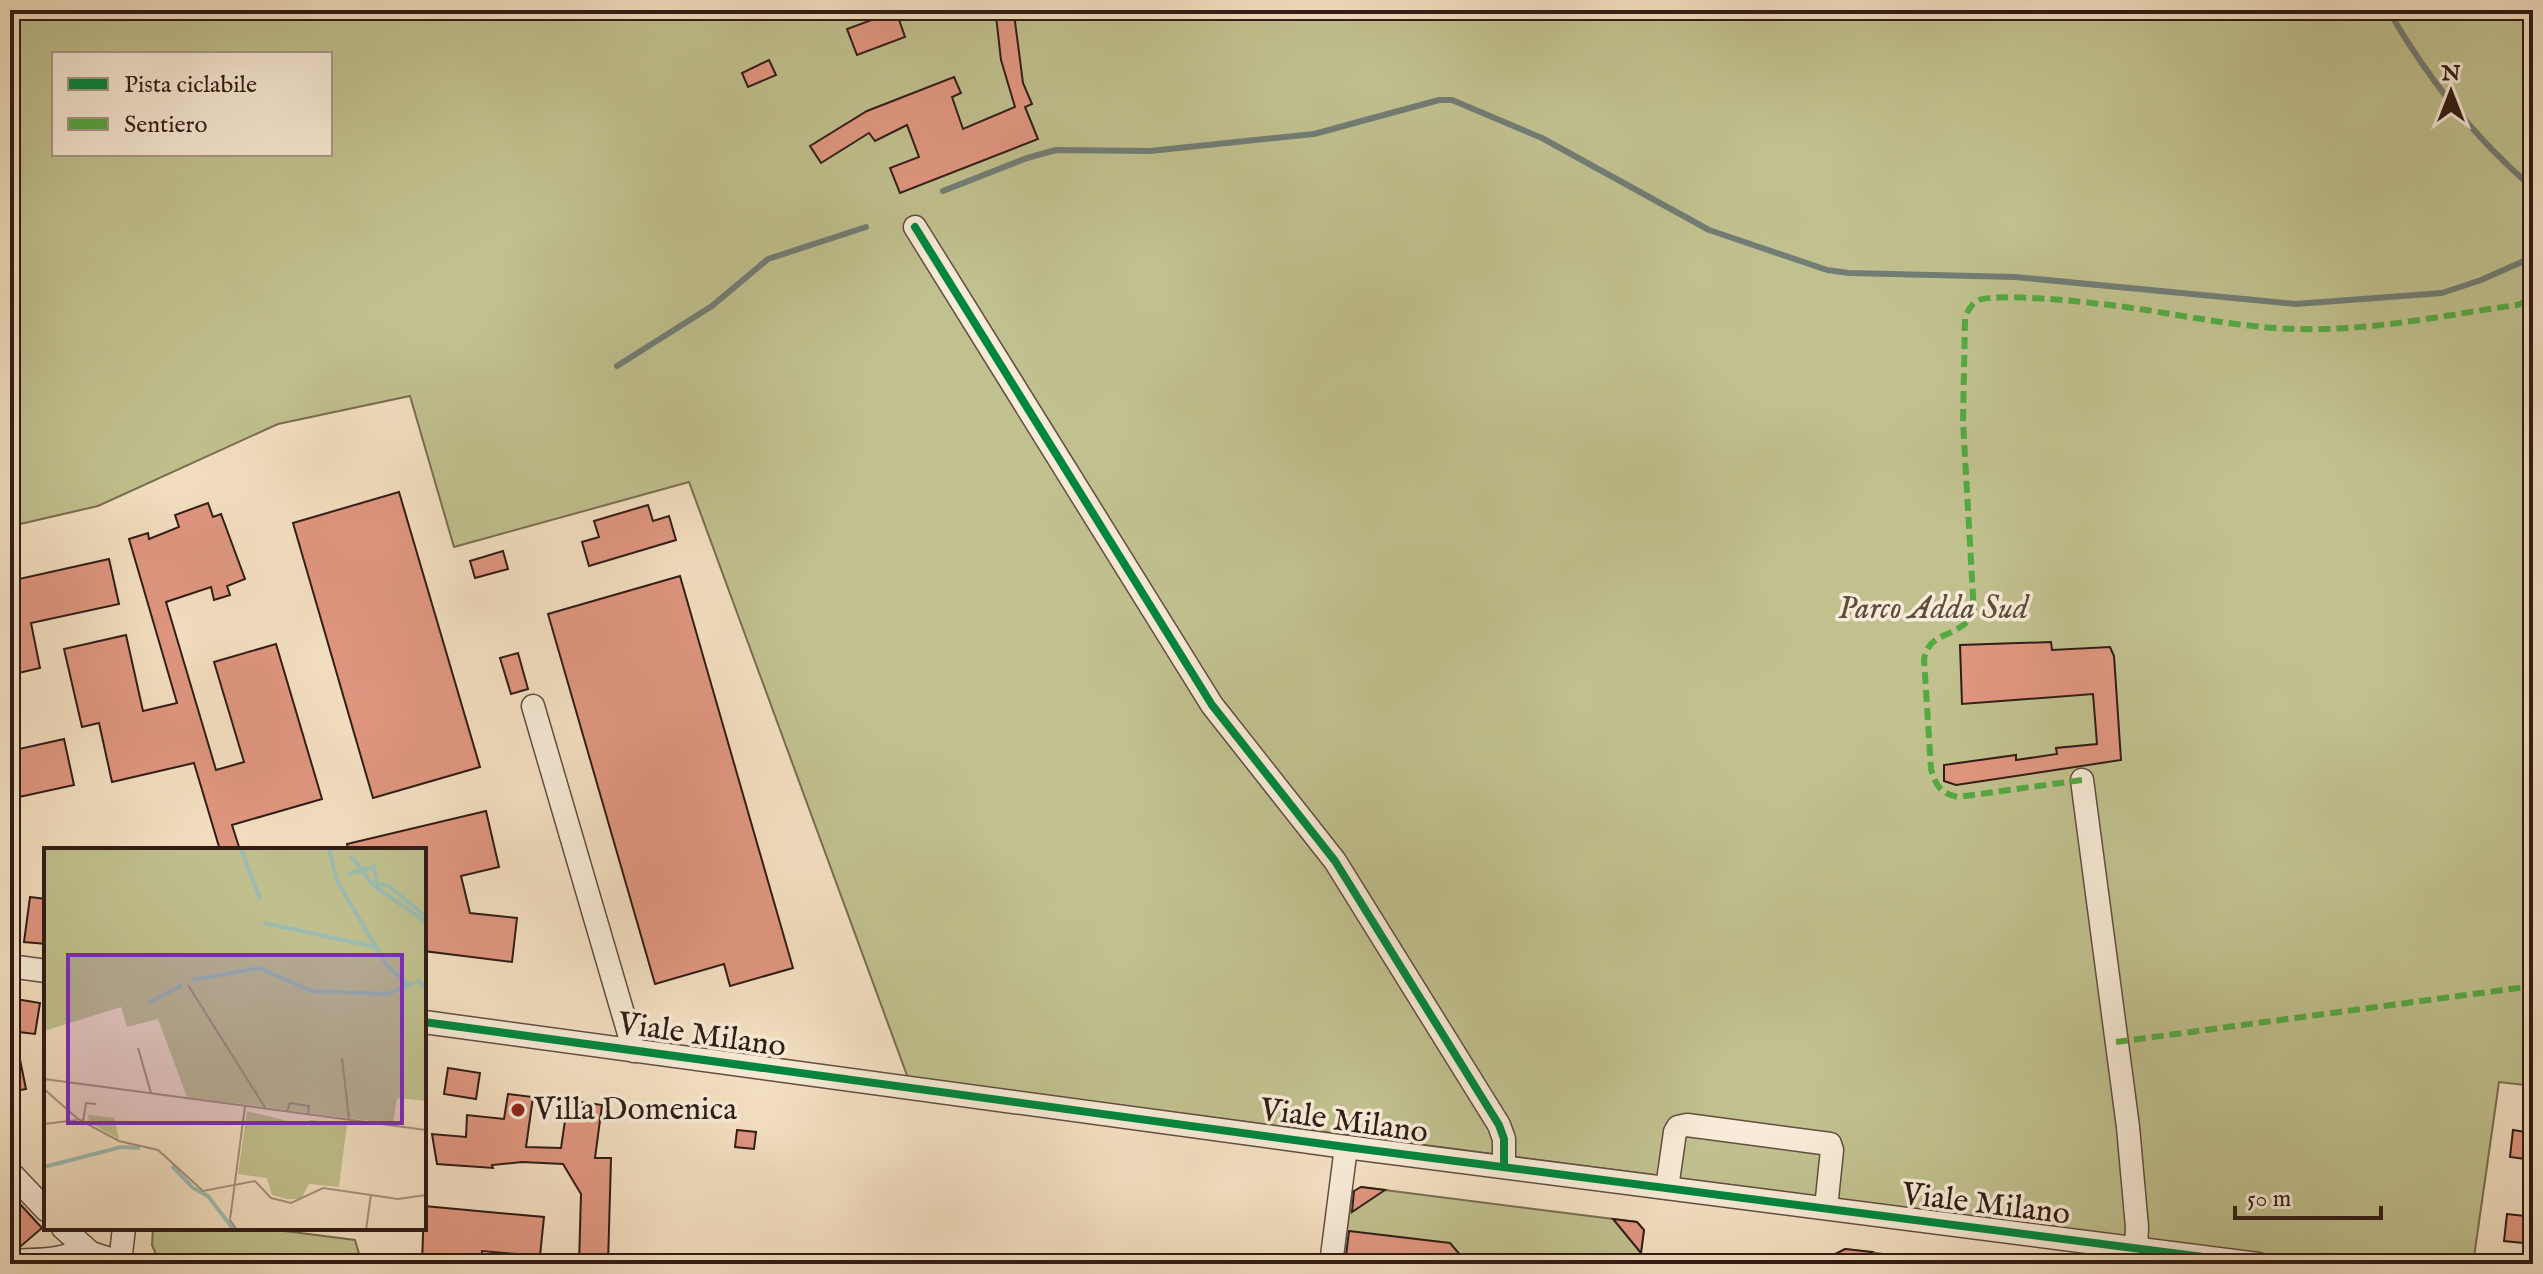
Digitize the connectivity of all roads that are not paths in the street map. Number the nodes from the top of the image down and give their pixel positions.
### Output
1 (915, 227) dead end
2 (533, 706) dead end
3 (2082, 780) dead end
4 (10, 966) edge
5 (44, 971) edge
6 (426, 1022) edge
7 (634, 1051) junction
8 (1346, 1147) junction
9 (1504, 1167) junction
10 (10, 1172) edge
11 (1667, 1188) junction
12 (44, 1208) edge
13 (1826, 1208) junction
14 (65, 1230) edge
15 (124, 1230) edge
16 (82, 1246) junction
17 (2136, 1248) junction
18 (10, 1261) edge
19 (122, 1263) edge
20 (1331, 1264) edge
21 (2258, 1264) edge

1 - 9 street
2 - 7 street
3 - 17 street
4 - 5 street
6 - 7 street, Viale Milano
7 - 8 street, Viale Milano
8 - 9 street, Viale Milano
8 - 20 street
9 - 11 street, Viale Milano
10 - 12 street
11 - 13 street, Viale Milano
11 - 13 street
13 - 17 street, Viale Milano
14 - 16 street
15 - 19 street
16 - 18 street
16 - 19 street
17 - 21 street, Viale Milano

